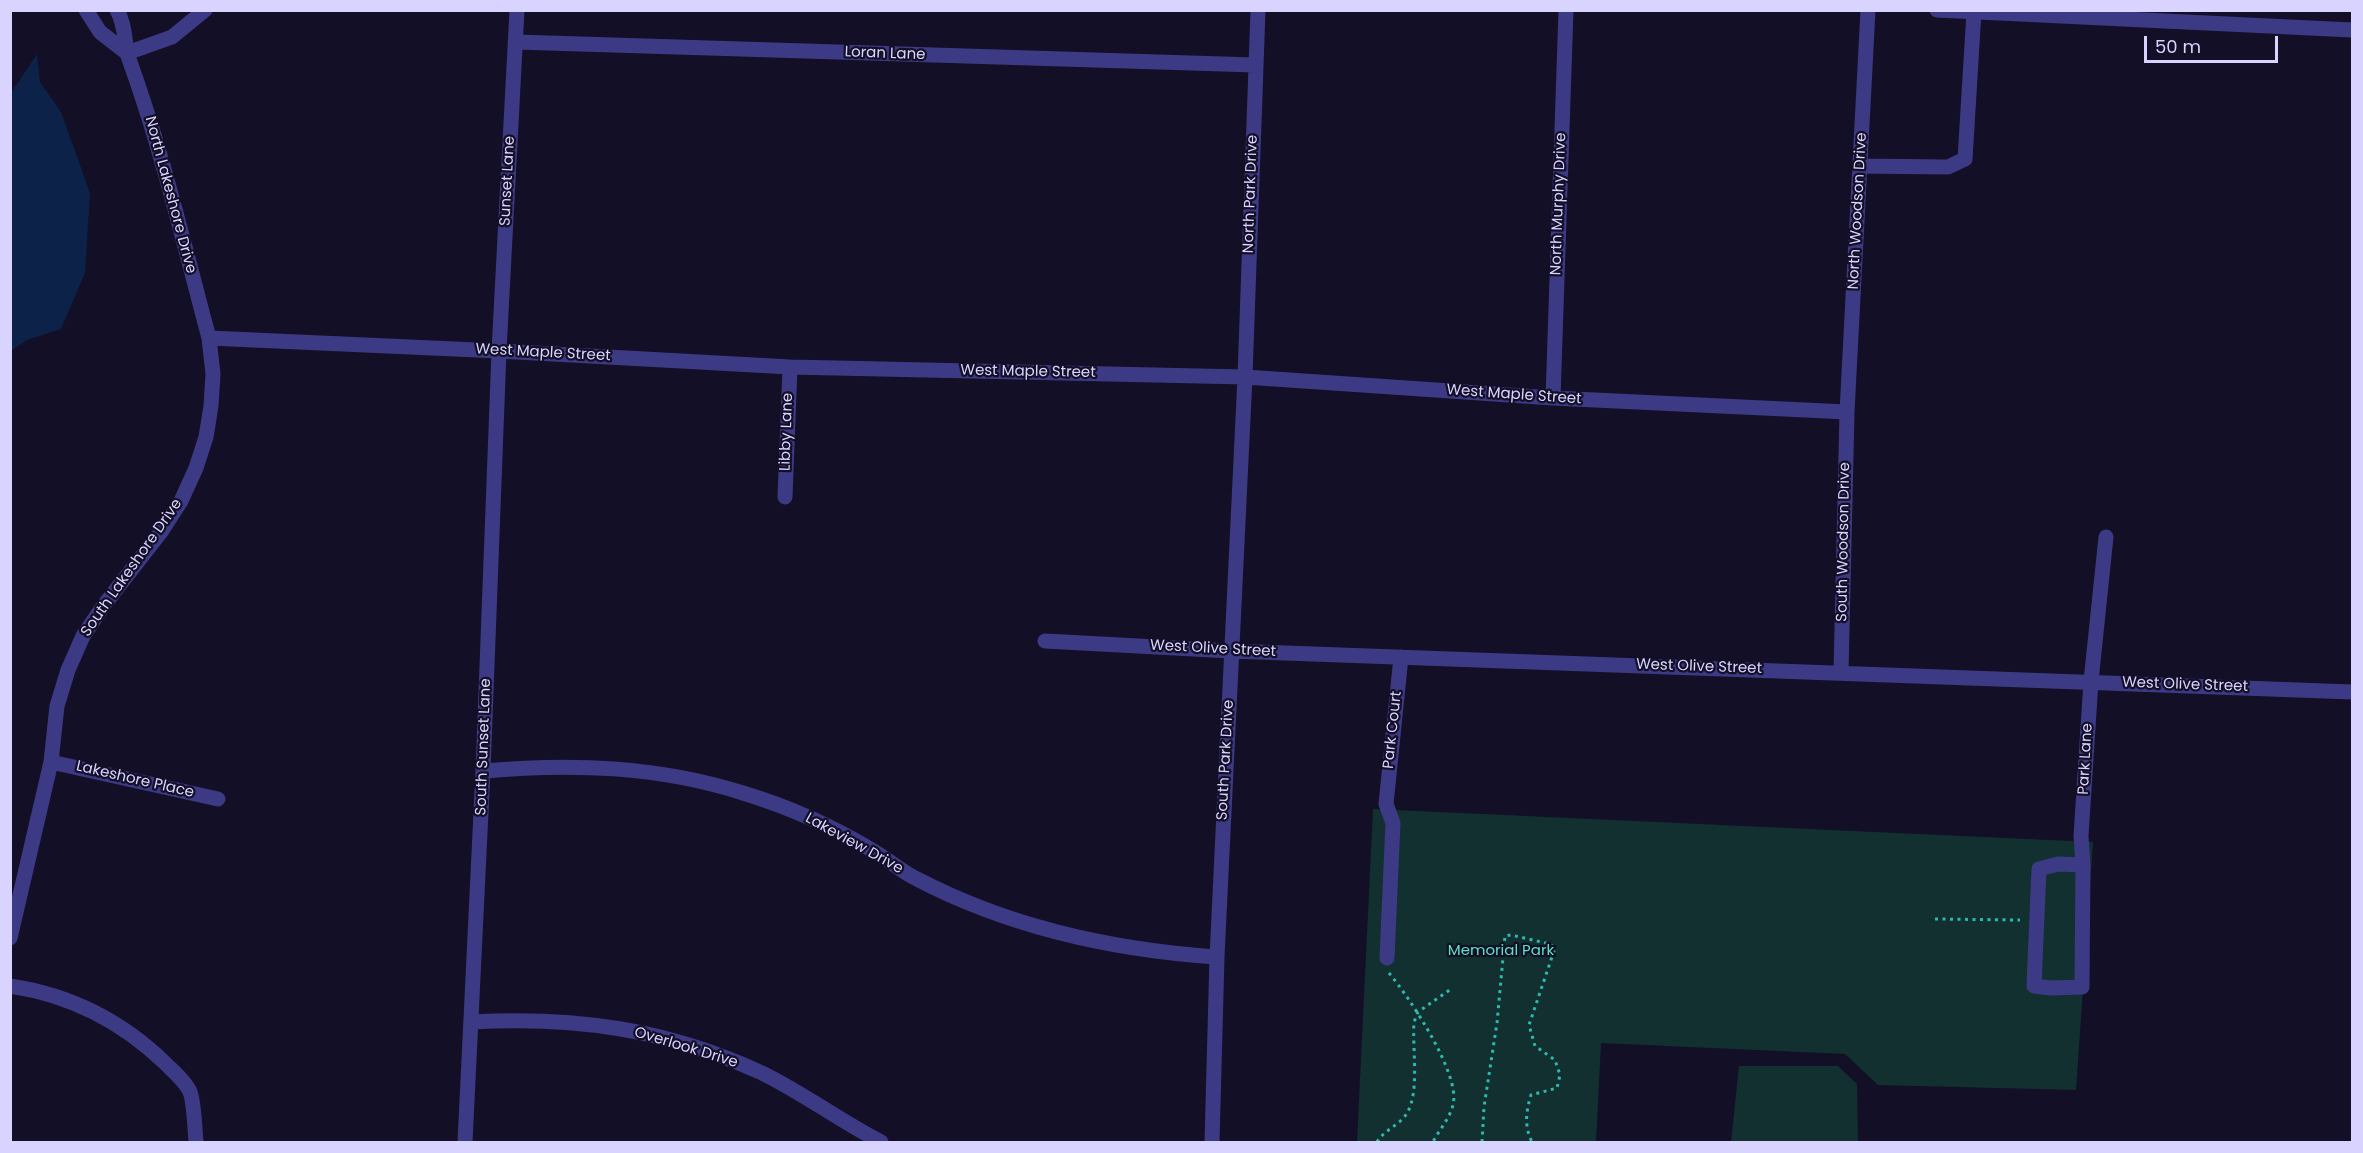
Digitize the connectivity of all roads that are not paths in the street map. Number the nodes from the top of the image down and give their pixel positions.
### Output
1 (86, 10) edge
2 (117, 10) edge
3 (205, 10) edge
4 (517, 10) edge
5 (1258, 10) edge
6 (1566, 10) edge
7 (1868, 10) edge
8 (1937, 10) edge
9 (1974, 12) junction
10 (2129, 15) edge
11 (2352, 30) edge
12 (516, 42) junction
13 (127, 53) junction
14 (1255, 65) junction
15 (1860, 166) junction
16 (209, 338) junction
17 (499, 351) junction
18 (790, 367) junction
19 (1245, 377) junction
20 (1553, 398) junction
21 (1848, 412) junction
22 (785, 497) dead end
23 (2106, 537) dead end
24 (1045, 642) dead end
25 (1231, 651) junction
26 (1401, 657) junction
27 (1841, 672) junction
28 (2091, 681) junction
29 (2352, 692) edge
30 (51, 762) junction
31 (483, 771) junction
32 (218, 799) dead end
33 (2083, 866) junction
34 (10, 938) edge
35 (1217, 957) junction
36 (1388, 958) road end
37 (10, 987) edge
38 (471, 1022) junction
39 (196, 1143) edge
40 (465, 1143) edge
41 (881, 1143) edge
42 (1212, 1143) edge

1 - 13 street
2 - 13 street, North Lakeshore Drive
3 - 13 street
4 - 12 street, Sunset Lane
5 - 14 street, North Park Drive
6 - 20 street, North Murphy Drive
7 - 15 street, North Woodson Drive
8 - 9 street
9 - 10 street
9 - 15 street
10 - 11 street
12 - 14 street, Loran Lane
12 - 17 street, Sunset Lane
13 - 16 street, North Lakeshore Drive
14 - 19 street, North Park Drive
15 - 21 street, North Woodson Drive
16 - 17 street, West Maple Street
16 - 30 street, South Lakeshore Drive
17 - 18 street, West Maple Street
17 - 31 street, South Sunset Lane
18 - 19 street, West Maple Street
18 - 22 street, Libby Lane
19 - 20 street, West Maple Street
19 - 25 street, South Park Drive
20 - 21 street, West Maple Street
21 - 27 street, South Woodson Drive
23 - 28 street, Park Lane
24 - 25 street, West Olive Street
25 - 26 street, West Olive Street
25 - 35 street, South Park Drive
26 - 27 street, West Olive Street
26 - 36 street, Park Court
27 - 28 street, West Olive Street
28 - 29 street, West Olive Street
28 - 33 street, Park Lane
30 - 32 street, Lakeshore Place
30 - 34 street, South Lakeshore Drive
31 - 35 street, Lakeview Drive
31 - 38 street, South Sunset Lane
33 - 33 street, Park Lane
35 - 42 street, South Park Drive
37 - 39 street
38 - 40 street, South Sunset Lane
38 - 41 street, Overlook Drive

